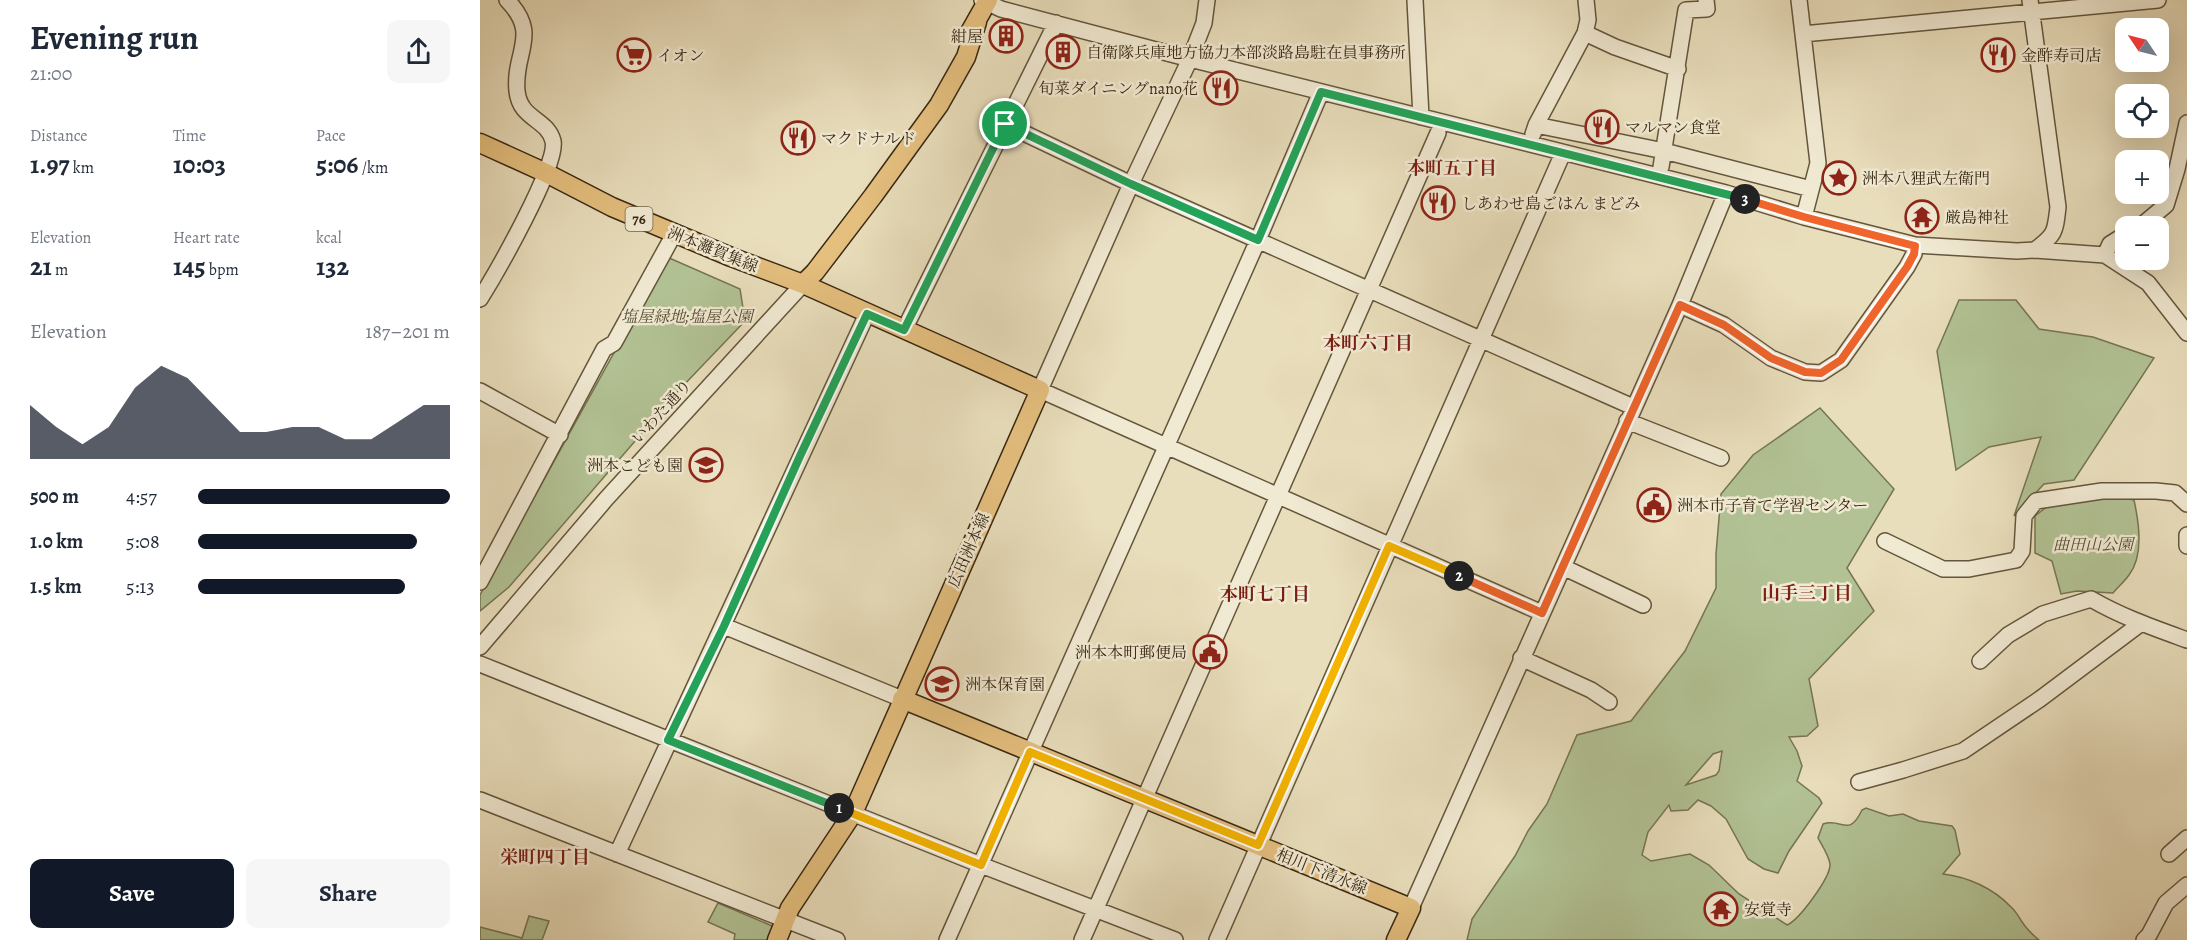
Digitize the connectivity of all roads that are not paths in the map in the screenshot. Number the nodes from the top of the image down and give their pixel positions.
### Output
1 (507, 0) edge
2 (1207, 0) edge
3 (1415, 0) edge
4 (1586, 0) edge
5 (1706, 0) edge
6 (1799, 0) edge
7 (2158, 0) edge
8 (986, 1) edge
9 (2031, 6) edge
10 (1056, 23) junction
11 (1585, 33) junction
12 (1803, 34) junction
13 (1190, 59) junction
14 (1678, 69) junction
15 (1321, 92) junction
16 (1421, 117) junction
17 (2187, 123) edge
18 (1005, 124) junction
19 (1536, 124) junction
20 (1438, 133) dead end
21 (480, 143) edge
22 (1531, 145) junction
23 (1664, 151) junction
24 (1563, 153) junction
25 (1662, 167) dead end
26 (546, 173) junction
27 (1131, 184) junction
28 (1811, 189) junction
29 (1726, 193) junction
30 (2153, 216) edge
31 (1804, 217) junction
32 (674, 234) junction
33 (1258, 240) junction
34 (2115, 241) edge
35 (1915, 246) junction
36 (2036, 250) junction
37 (2105, 255) junction
38 (802, 284) junction
39 (1369, 290) junction
40 (480, 299) edge
41 (1680, 305) junction
42 (867, 314) junction
43 (904, 330) junction
44 (2187, 333) edge
45 (1481, 339) junction
46 (1040, 390) junction
47 (480, 391) edge
48 (1630, 414) junction
49 (560, 435) junction
50 (1166, 444) junction
51 (1721, 458) dead end
52 (1278, 495) junction
53 (2187, 504) edge
54 (2187, 535) edge
55 (1885, 541) dead end
56 (1389, 546) junction
57 (2187, 546) edge
58 (1563, 567) junction
59 (480, 582) edge
60 (1643, 605) dead end
61 (1542, 613) junction
62 (2140, 624) junction
63 (724, 626) junction
64 (2187, 640) edge
65 (480, 647) edge
66 (1521, 658) junction
67 (1980, 661) dead end
68 (480, 664) edge
69 (902, 699) junction
70 (1609, 702) dead end
71 (668, 740) junction
72 (1030, 752) junction
73 (1859, 782) dead end
74 (1144, 797) junction
75 (480, 800) edge
76 (853, 813) junction
77 (2187, 838) edge
78 (1258, 845) junction
79 (617, 854) junction
80 (2169, 854) dead end
81 (981, 865) junction
82 (2187, 885) edge
83 (1096, 908) junction
84 (1411, 908) junction
85 (785, 920) junction
86 (777, 940) edge
87 (837, 940) edge
88 (947, 940) edge
89 (1082, 940) edge
90 (1175, 940) edge
91 (1217, 940) edge
92 (1396, 940) edge
93 (2144, 940) edge

1 - 26 street
2 - 13 street
3 - 16 street
4 - 11 street
5 - 14 street
6 - 12 street
7 - 9 street
8 - 10 street
8 - 38 main road
9 - 12 street
9 - 36 street
10 - 13 street
10 - 18 street
11 - 14 street
11 - 19 street
12 - 28 street
13 - 15 street
13 - 27 street
14 - 23 street
15 - 16 street
15 - 33 street
16 - 22 street
17 - 30 street
18 - 27 street
18 - 43 street
19 - 22 street
19 - 23 street
20 - 39 street
21 - 26 main road, 洲本灘賀集線 / 76
22 - 24 street
23 - 25 street
23 - 28 street
24 - 29 street
24 - 45 street
26 - 32 main road, 洲本灘賀集線 / 76
26 - 40 street
27 - 33 street
27 - 46 street
28 - 31 street
29 - 31 street
29 - 41 street
31 - 35 street
32 - 38 main road, 洲本灘賀集線 / 76
32 - 49 street
33 - 39 street
33 - 50 street
34 - 37 street
35 - 36 street
35 - 41 street
36 - 37 street
37 - 44 street
38 - 42 main road
38 - 65 street, いわた通り
39 - 45 street
39 - 52 street
41 - 48 street
42 - 43 main road
42 - 63 street
43 - 46 main road
45 - 48 street
45 - 56 street
46 - 50 street
46 - 69 main road, 広田洲本線
47 - 49 street
48 - 51 street
48 - 58 street
49 - 59 street
50 - 52 street
50 - 72 street
52 - 56 street
52 - 74 street
53 - 55 street
54 - 57 street
56 - 61 street
56 - 78 street
58 - 60 street
58 - 61 street
61 - 66 street
62 - 64 street
62 - 67 street
62 - 73 street
63 - 69 street
63 - 71 street
66 - 70 street
66 - 84 street
68 - 71 street
69 - 72 main road, 相川下清水線
69 - 76 main road, 広田洲本線
71 - 76 street
71 - 79 street
72 - 74 main road, 相川下清水線
72 - 81 street
74 - 78 main road, 相川下清水線
74 - 83 street
75 - 79 street
76 - 81 street
76 - 85 main road, 広田洲本線
77 - 80 street
78 - 84 main road, 相川下清水線
78 - 91 street
79 - 85 street
81 - 83 street
81 - 88 street
82 - 93 street
83 - 89 street
83 - 90 street
84 - 92 main road
85 - 86 main road, 広田洲本線
85 - 87 street

